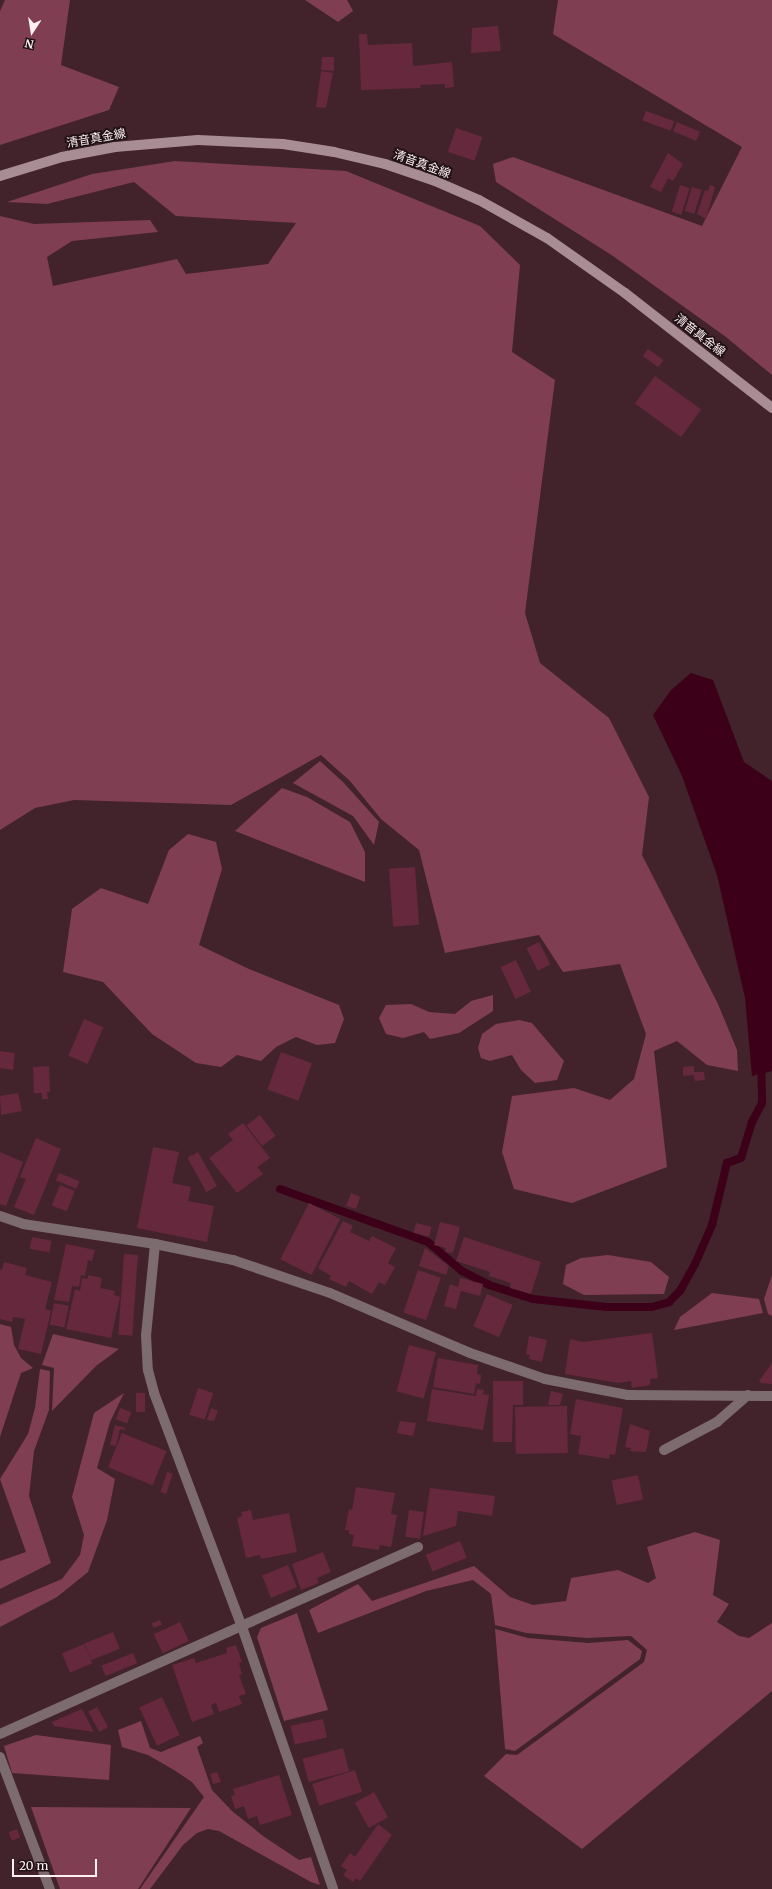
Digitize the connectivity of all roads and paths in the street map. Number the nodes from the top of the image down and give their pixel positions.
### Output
1 (0, 176) edge
2 (772, 408) edge
3 (0, 1216) edge
4 (155, 1244) junction
5 (748, 1395) junction
6 (772, 1396) edge
7 (664, 1450) dead end
8 (418, 1547) dead end
9 (242, 1627) junction
10 (0, 1734) edge
11 (0, 1758) edge
12 (50, 1889) edge
13 (333, 1889) edge

1 - 2 main road, 清音真金線
3 - 4 street
4 - 5 street
4 - 9 street
5 - 6 street
5 - 7 street
8 - 9 street
9 - 10 street
9 - 13 street
11 - 12 street

